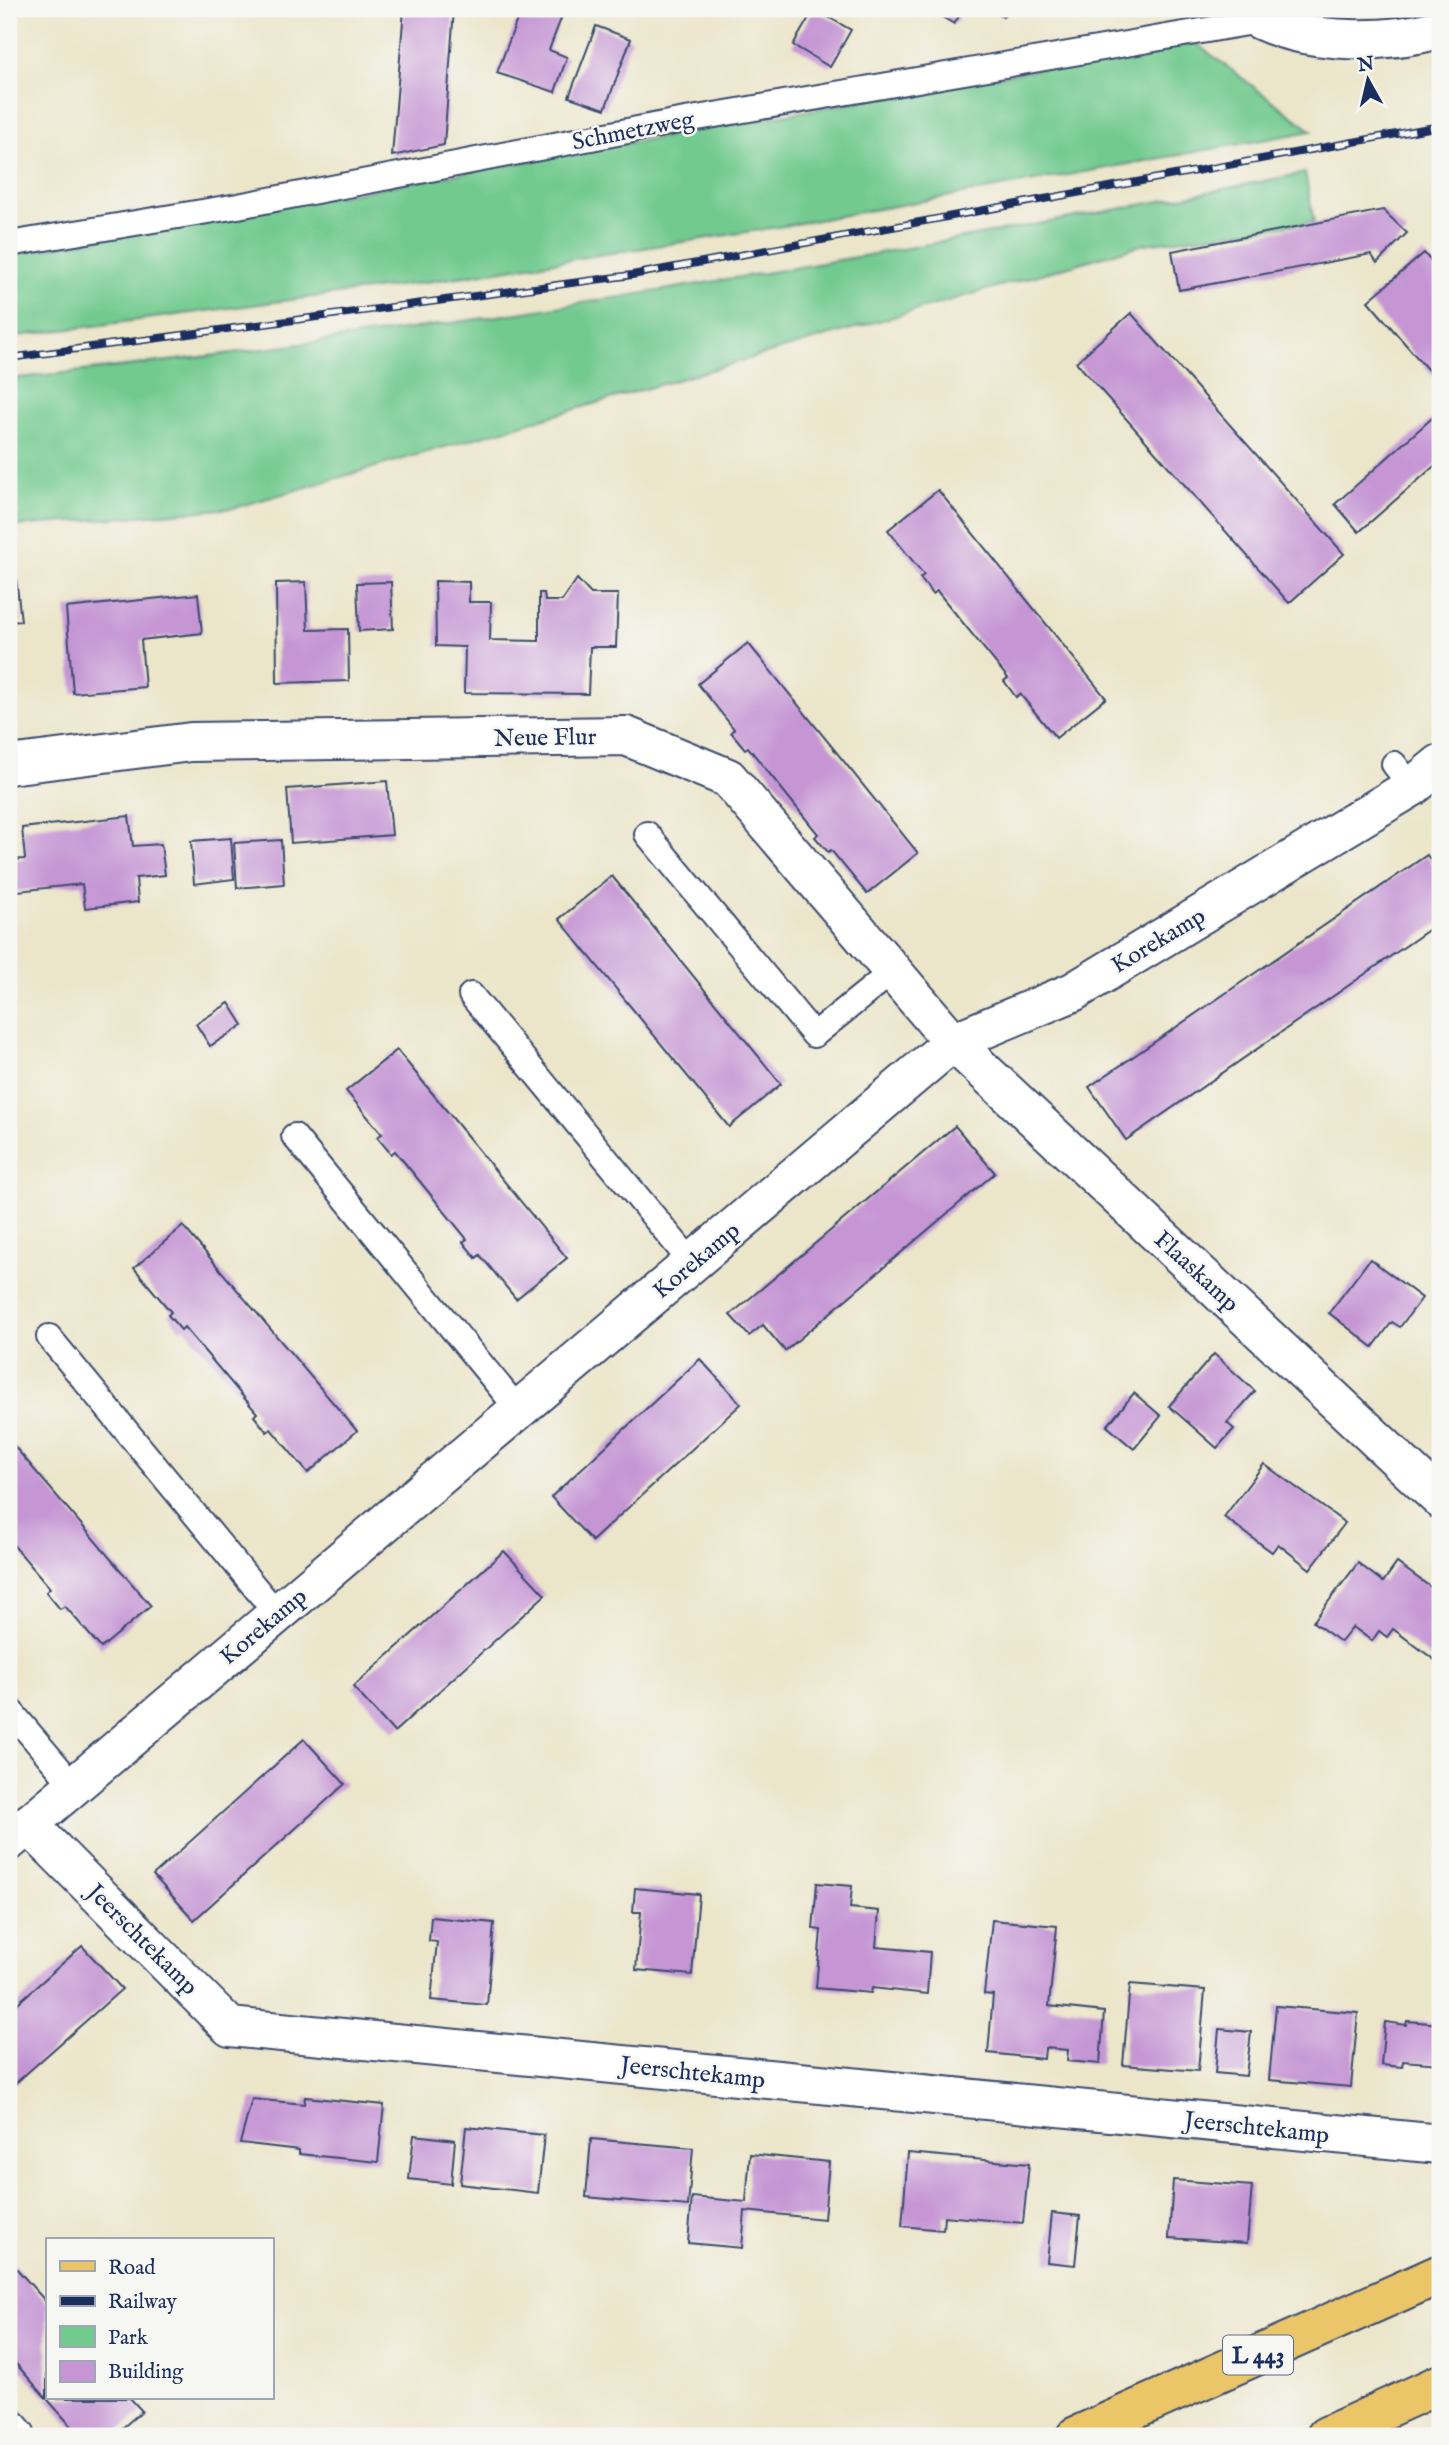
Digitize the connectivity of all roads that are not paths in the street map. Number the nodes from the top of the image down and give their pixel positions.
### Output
1 (1250, 15) edge
2 (1440, 29) edge
3 (9, 244) edge
4 (9, 765) edge
5 (1416, 772) edge
6 (647, 834) dead end
7 (893, 971) junction
8 (471, 995) dead end
9 (953, 1042) junction
10 (294, 1136) dead end
11 (692, 1263) junction
12 (50, 1337) dead end
13 (518, 1409) junction
14 (1440, 1499) edge
15 (277, 1614) junction
16 (9, 1709) edge
17 (74, 1785) junction
18 (19, 1833) edge
19 (1440, 2144) edge
20 (1440, 2274) edge
21 (1440, 2384) edge
22 (9, 2428) edge
23 (16, 2436) edge
24 (1076, 2436) edge
25 (1326, 2436) edge

1 - 2 street
1 - 3 lane, Schmetzweg
4 - 7 street, Neue Flur
5 - 9 street, Korekamp
6 - 7 lane
7 - 9 street, Neue Flur
8 - 11 lane
9 - 11 street, Korekamp
9 - 14 street, Flaaskamp
10 - 13 lane
11 - 13 street, Korekamp
12 - 15 lane
13 - 15 street, Korekamp
15 - 17 street, Korekamp
16 - 17 lane
17 - 18 street, Korekamp
18 - 19 street, Jeerschtekamp
20 - 24 main road, L 443
21 - 25 main road
22 - 23 street

